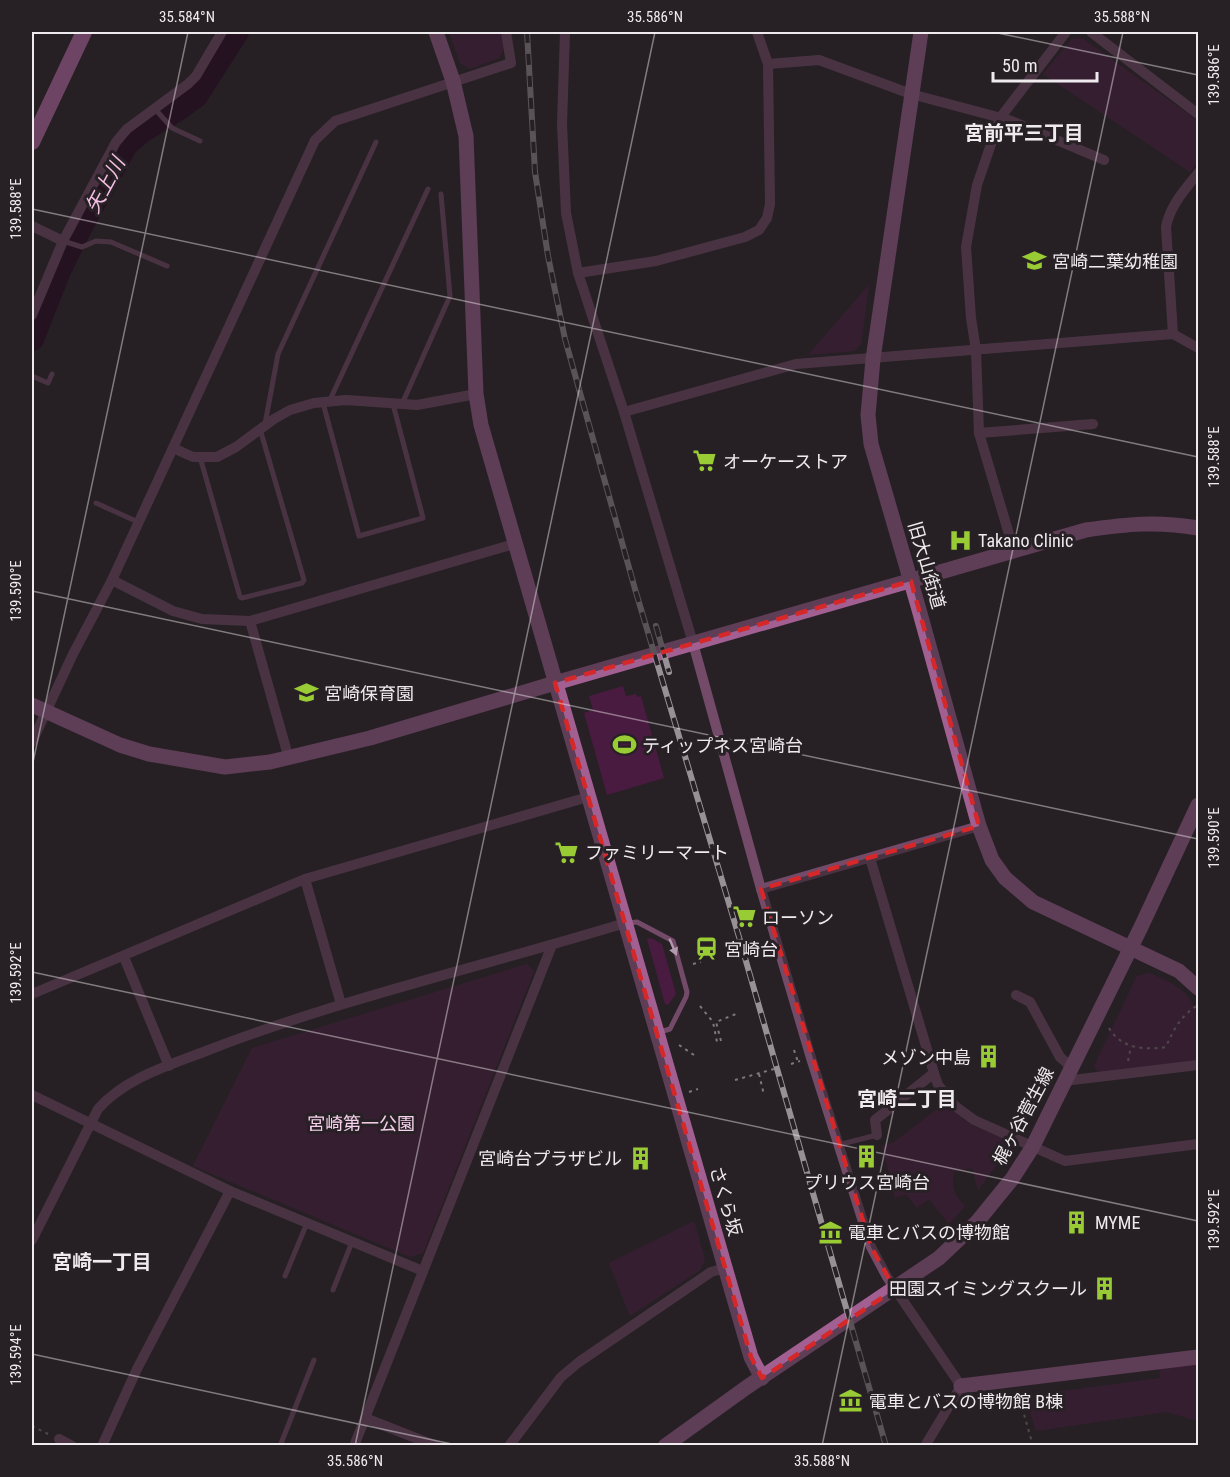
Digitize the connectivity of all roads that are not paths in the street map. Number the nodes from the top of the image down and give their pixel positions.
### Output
1 (84, 32) edge
2 (222, 32) edge
3 (436, 32) edge
4 (506, 32) edge
5 (566, 32) edge
6 (757, 32) edge
7 (921, 32) edge
8 (1066, 32) edge
9 (1091, 32) edge
10 (768, 64) junction
11 (453, 81) junction
12 (911, 94) junction
13 (155, 109) junction
14 (1198, 114) edge
15 (1000, 118) junction
16 (200, 141) dead end
17 (32, 142) edge
18 (376, 142) dead end
19 (1104, 160) dead end
20 (1198, 173) edge
21 (428, 189) dead end
22 (441, 194) dead end
23 (32, 226) edge
24 (63, 241) junction
25 (167, 266) dead end
26 (578, 273) junction
27 (32, 315) edge
28 (1173, 334) junction
29 (1198, 348) edge
30 (976, 350) junction
31 (873, 359) junction
32 (52, 374) dead end
33 (32, 376) edge
34 (476, 394) junction
35 (326, 402) junction
36 (398, 404) junction
37 (624, 412) junction
38 (1094, 424) dead end
39 (263, 428) junction
40 (979, 433) junction
41 (173, 448) junction
42 (200, 457) junction
43 (96, 503) dead end
44 (139, 522) junction
45 (1198, 528) edge
46 (514, 544) junction
47 (1014, 551) junction
48 (112, 580) junction
49 (911, 581) junction
50 (250, 621) junction
51 (693, 643) junction
52 (555, 682) junction
53 (39, 708) edge
54 (32, 742) edge
55 (289, 759) junction
56 (588, 797) junction
57 (1198, 805) edge
58 (979, 826) junction
59 (870, 858) junction
60 (305, 879) junction
61 (761, 889) junction
62 (625, 923) junction
63 (552, 945) junction
64 (1130, 948) junction
65 (124, 957) junction
66 (1198, 988) edge
67 (32, 994) edge
68 (1016, 995) dead end
69 (341, 1004) junction
70 (657, 1033) junction
71 (169, 1065) junction
72 (1198, 1065) edge
73 (1071, 1067) junction
74 (934, 1073) junction
75 (1064, 1081) junction
76 (32, 1095) edge
77 (90, 1124) junction
78 (877, 1135) joint
79 (1198, 1144) edge
80 (838, 1145) junction
81 (1032, 1148) junction
82 (230, 1191) junction
83 (307, 1223) junction
84 (32, 1240) edge
85 (352, 1242) junction
86 (725, 1268) junction
87 (423, 1271) junction
88 (285, 1276) dead end
89 (895, 1289) junction
90 (333, 1290) dead end
91 (1198, 1357) edge
92 (314, 1360) dead end
93 (762, 1378) junction
94 (961, 1386) junction
95 (365, 1418) junction
96 (59, 1439) road end
97 (72, 1446) edge
98 (102, 1446) edge
99 (280, 1446) edge
100 (354, 1446) edge
101 (436, 1446) edge
102 (509, 1446) edge
103 (665, 1446) edge
104 (925, 1446) edge

1 - 17 main road
2 - 13 street
3 - 11 street, さくら坂
4 - 11 street
5 - 26 street
6 - 10 street
7 - 12 street, 旧大山街道
8 - 15 street
9 - 14 street
10 - 12 street
10 - 26 street
11 - 34 street, さくら坂
11 - 41 street
12 - 15 street
12 - 31 street, 旧大山街道
13 - 16 lane
13 - 24 street
15 - 19 street
15 - 30 street
18 - 39 lane
20 - 28 street
21 - 35 lane
22 - 36 lane
23 - 24 street
24 - 25 lane
24 - 27 street
26 - 37 street
28 - 29 street
28 - 30 street
30 - 31 street
30 - 40 street
31 - 37 street
31 - 49 street, 旧大山街道
32 - 33 lane
34 - 36 street
34 - 46 street, さくら坂
35 - 36 street
35 - 36 lane
35 - 39 street
37 - 51 street
38 - 40 street
39 - 42 street
39 - 42 lane
40 - 47 street
41 - 42 street
41 - 44 street
43 - 44 lane
44 - 48 street
45 - 47 street
46 - 50 street
46 - 52 street, さくら坂
47 - 49 street
48 - 50 street
48 - 53 street
49 - 51 street
49 - 58 street, 旧大山街道
50 - 55 street
51 - 52 street
51 - 61 street
52 - 55 street
52 - 56 street, さくら坂
53 - 54 street
53 - 55 street
56 - 60 street
56 - 62 street, さくら坂
57 - 64 street, 梶ヶ谷菅生線
58 - 59 street
58 - 64 street, 旧大山街道
59 - 61 street
59 - 74 street
60 - 65 street
60 - 69 street
61 - 80 street
62 - 63 street
62 - 70 street, さくら坂
62 -> 70 lane
63 - 69 street
63 - 87 street
64 - 66 street, 旧大山街道
64 - 73 street, 梶ヶ谷菅生線
65 - 67 street
65 - 71 street
68 - 73 street
69 - 71 street
70 - 86 street, さくら坂
71 - 77 street
72 - 75 street
73 - 75 street, 梶ヶ谷菅生線
74 - 78 street
74 - 81 street
75 - 81 street, 梶ヶ谷菅生線
76 - 77 street
77 - 82 street
77 - 84 street
78 - 80 lane
79 - 81 street
80 - 89 street
81 - 89 street, 梶ヶ谷菅生線
82 - 83 street
82 - 98 street
83 - 85 street
83 - 88 lane
85 - 87 street
85 - 90 lane
86 - 93 street, さくら坂
86 - 102 street
87 - 95 street
89 - 93 street, 梶ヶ谷菅生線
89 - 94 street
91 - 94 street
92 - 99 lane
93 - 103 street, 梶ヶ谷菅生線
94 - 104 street
95 - 100 street
95 - 101 street
96 - 97 street

